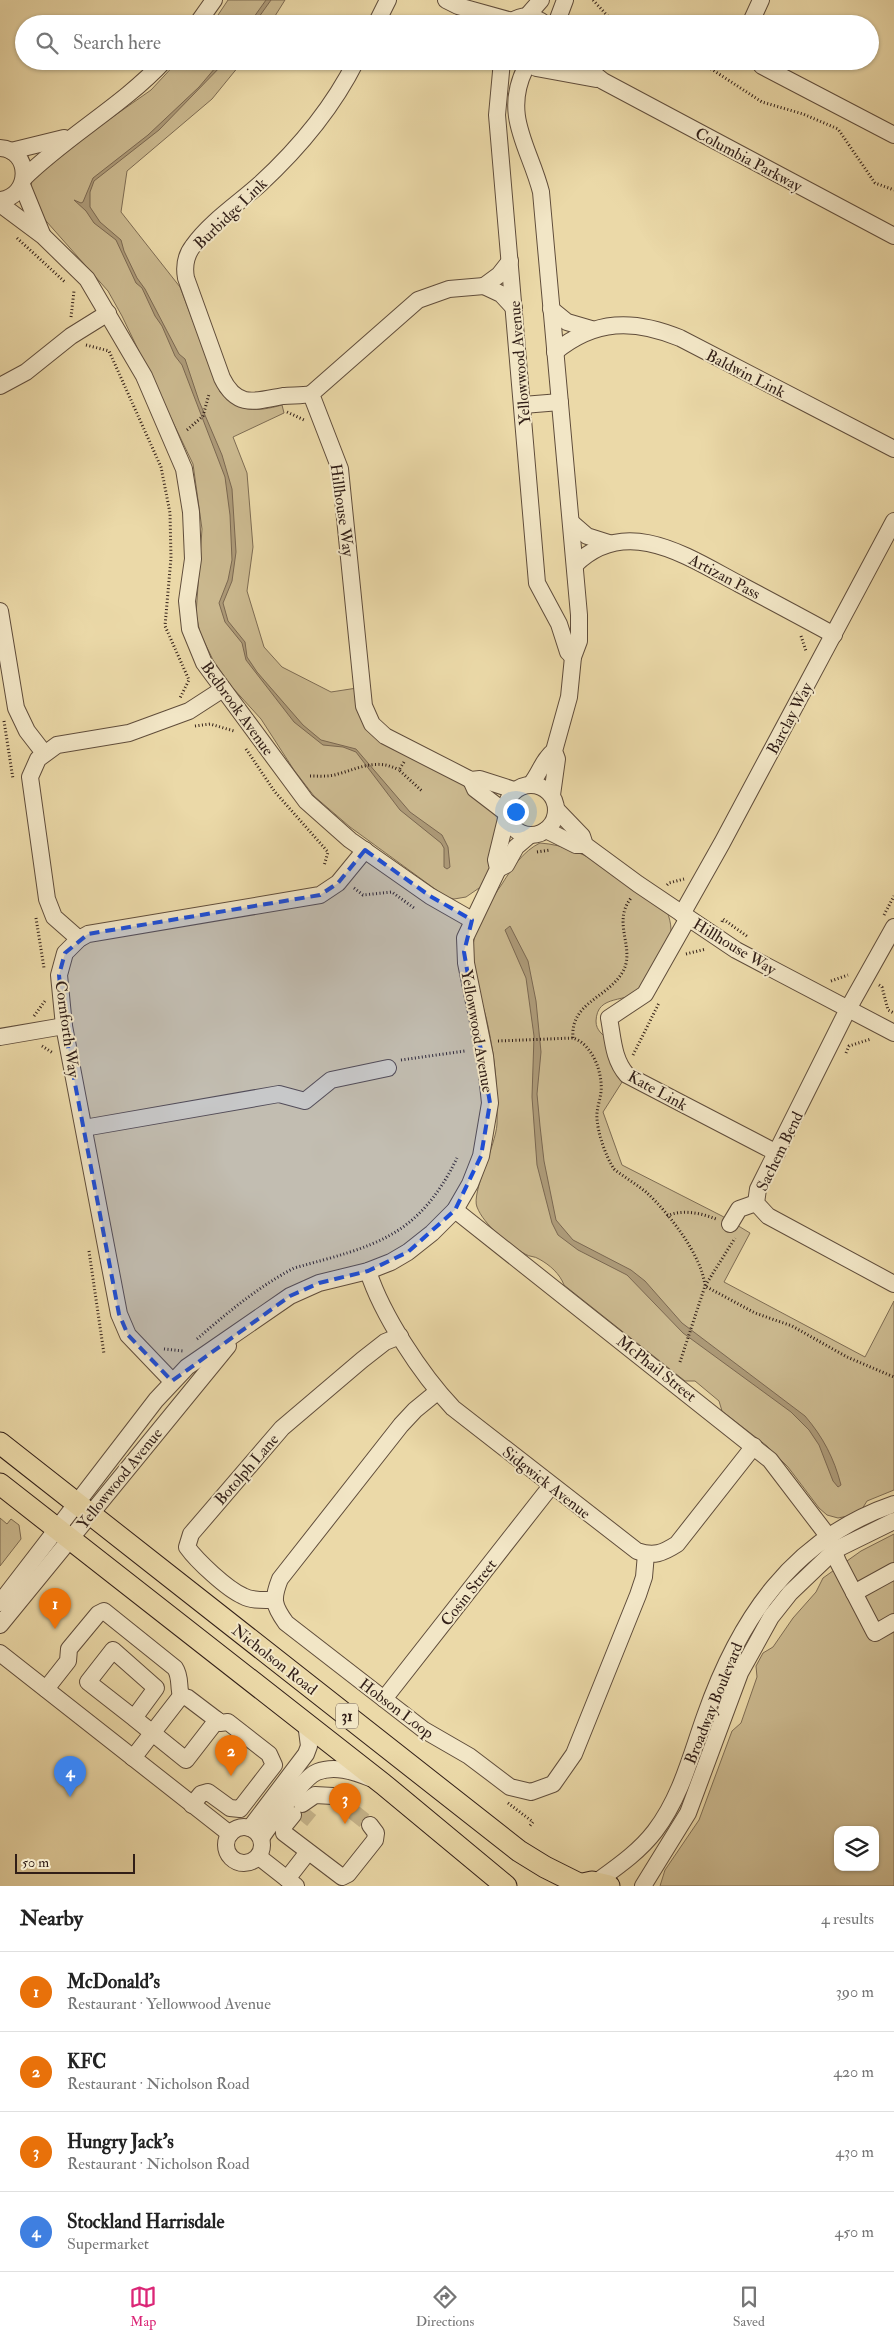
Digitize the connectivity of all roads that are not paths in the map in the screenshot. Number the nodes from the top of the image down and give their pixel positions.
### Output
1 (214, 0) edge
2 (388, 0) edge
3 (541, 0) edge
4 (565, 0) edge
5 (762, 0) edge
6 (452, 3) edge
7 (203, 15) edge
8 (380, 15) edge
9 (466, 15) edge
10 (497, 15) edge
11 (522, 15) edge
12 (559, 15) edge
13 (754, 15) edge
14 (155, 70) edge
15 (352, 70) edge
16 (501, 70) edge
17 (531, 70) edge
18 (553, 70) edge
19 (590, 70) edge
20 (770, 70) edge
21 (604, 81) junction
22 (76, 134) junction
23 (894, 135) edge
24 (4, 148) edge
25 (23, 181) junction
26 (0, 200) edge
27 (0, 204) edge
28 (43, 236) junction
29 (894, 236) edge
30 (510, 261) junction
31 (484, 286) junction
32 (514, 308) junction
33 (551, 309) junction
34 (108, 313) junction
35 (590, 329) junction
36 (555, 352) junction
37 (0, 386) edge
38 (311, 394) junction
39 (560, 402) junction
40 (523, 405) junction
41 (894, 449) edge
42 (894, 521) edge
43 (572, 523) junction
44 (609, 543) junction
45 (575, 565) junction
46 (0, 611) edge
47 (834, 635) junction
48 (573, 657) junction
49 (223, 689) junction
50 (554, 751) junction
51 (44, 752) junction
52 (471, 780) junction
53 (531, 784) junction
54 (514, 790) junction
55 (554, 802) junction
56 (506, 815) junction
57 (546, 830) junction
58 (530, 835) junction
59 (585, 845) junction
60 (365, 850) junction
61 (498, 869) junction
62 (685, 916) junction
63 (472, 920) junction
64 (894, 926) edge
65 (78, 939) junction
66 (848, 1009) junction
67 (64, 1026) junction
68 (894, 1033) edge
69 (0, 1037) edge
70 (386, 1069) road end
71 (84, 1128) junction
72 (777, 1153) junction
73 (756, 1203) junction
74 (455, 1210) junction
75 (730, 1225) road end
76 (368, 1271) junction
77 (894, 1284) edge
78 (239, 1332) junction
79 (400, 1336) junction
80 (172, 1381) junction
81 (437, 1392) junction
82 (0, 1443) edge
83 (754, 1446) junction
84 (0, 1484) edge
85 (551, 1486) junction
86 (894, 1504) edge
87 (83, 1509) junction
88 (894, 1521) edge
89 (64, 1534) junction
90 (831, 1543) junction
91 (646, 1554) junction
92 (894, 1571) edge
93 (854, 1593) junction
94 (274, 1600) junction
95 (0, 1603) edge
96 (894, 1622) edge
97 (0, 1624) edge
98 (0, 1653) edge
99 (46, 1689) junction
100 (179, 1690) junction
101 (384, 1699) junction
102 (134, 1718) dead end
103 (219, 1722) junction
104 (306, 1723) junction
105 (153, 1733) junction
106 (133, 1758) junction
107 (383, 1784) junction
108 (328, 1795) dead end
109 (192, 1804) junction
110 (370, 1825) dead end
111 (256, 1833) junction
112 (230, 1834) junction
113 (308, 1852) junction
114 (259, 1857) junction
115 (291, 1882) edge
116 (589, 1885) edge
117 (506, 1886) edge
118 (643, 1886) edge

1 - 7 street
2 - 8 street
3 - 11 street
4 - 12 street
5 - 13 street
6 - 9 street
6 - 10 street
14 - 22 street
15 - 38 street, Burbidge Link
16 - 30 street, Yellowwood Avenue
17 - 33 street
18 - 21 street, Columbia Parkway
19 - 21 street, Columbia Parkway
20 - 23 street
21 - 29 street, Columbia Parkway
22 - 24 street
22 - 25 street
24 - 25 street, Bedbrook Avenue
25 - 26 street
25 - 28 street, Bedbrook Avenue
27 - 28 street, Bedbrook Avenue
28 - 34 street, Bedbrook Avenue
30 - 31 street
30 - 32 street, Yellowwood Avenue
31 - 32 street
31 - 38 street
32 - 40 street, Yellowwood Avenue
33 - 35 street, Baldwin Link
33 - 36 street
34 - 37 street
34 - 49 street, Bedbrook Avenue
35 - 36 street, Baldwin Link
35 - 41 street, Baldwin Link
36 - 39 street
38 - 52 street, Hillhouse Way
39 - 40 street
39 - 43 street
40 - 48 street, Yellowwood Avenue
42 - 47 street, Barclay Way
43 - 44 street, Artizan Pass
43 - 45 street
44 - 45 street, Artizan Pass
44 - 47 street, Artizan Pass
45 - 48 street
46 - 51 street
47 - 62 street, Barclay Way
48 - 50 street
49 - 51 street
49 - 60 street, Bedbrook Avenue
50 - 53 street
50 - 55 street
51 - 65 street
52 - 54 street, Hillhouse Way
52 - 56 street, Hillhouse Way
53 - 54 street
53 - 55 street
54 - 56 street
55 - 57 street
55 - 59 street, Hillhouse Way
56 - 58 street
56 - 61 street, Yellowwood Avenue
57 - 58 street
57 - 59 street, Hillhouse Way
58 - 61 street, Yellowwood Avenue
59 - 62 street, Hillhouse Way
60 - 63 street, Bedbrook Avenue
60 - 65 street
61 - 63 street, Yellowwood Avenue
62 - 66 street, Hillhouse Way
62 - 72 street, Kate Link
63 - 74 street, Yellowwood Avenue
64 - 66 street, Sachem Bend
65 - 67 street, Cornforth Way
66 - 68 street, Hillhouse Way
66 - 72 street, Sachem Bend
67 - 69 street
67 - 71 street, Cornforth Way
70 - 71 street
71 - 80 street, Cornforth Way
72 - 73 street, Sachem Bend
73 - 75 street
73 - 77 street, Sachem Bend
74 - 76 street, Yellowwood Avenue
74 - 83 street, McPhail Street
76 - 78 street, Yellowwood Avenue
76 - 79 street, Sidgwick Avenue
78 - 80 street, Yellowwood Avenue
78 - 87 street, Yellowwood Avenue
79 - 81 street, Sidgwick Avenue
79 - 94 street, Botolph Lane
80 - 87 street, Yellowwood Avenue
81 - 85 street, Sidgwick Avenue
81 - 94 street
82 - 87 main road, Nicholson Road / 31
83 - 90 street, McPhail Street
83 - 91 street
84 - 89 main road, Nicholson Road / 31
85 - 91 street, Sidgwick Avenue
85 - 101 street, Cosin Street
86 - 90 street, Broadway Boulevard
87 - 89 street, Yellowwood Avenue
87 - 116 main road, Nicholson Road / 31
88 - 90 street, Broadway Boulevard
89 - 95 street, Yellowwood Avenue
89 - 97 street, Yellowwood Avenue
89 - 104 main road, Nicholson Road / 31
90 - 93 street, McPhail Street
90 - 116 street, Broadway Boulevard
90 - 118 street, Broadway Boulevard
91 - 101 street, Hobson Loop
92 - 93 street
93 - 96 street, McPhail Street
94 - 101 street, Hobson Loop
98 - 99 street
99 - 100 street
99 - 106 street
100 - 103 street
100 - 105 street
102 - 105 street
103 - 105 street
103 - 109 street
104 - 107 main road, Nicholson Road / 31
104 - 111 street
105 - 106 street
106 - 109 street
107 - 111 street
107 - 117 main road, Nicholson Road / 31
108 - 113 street
109 - 112 street
110 - 113 street
111 - 112 street
111 - 114 street
112 - 114 street
113 - 115 street
114 - 115 street

